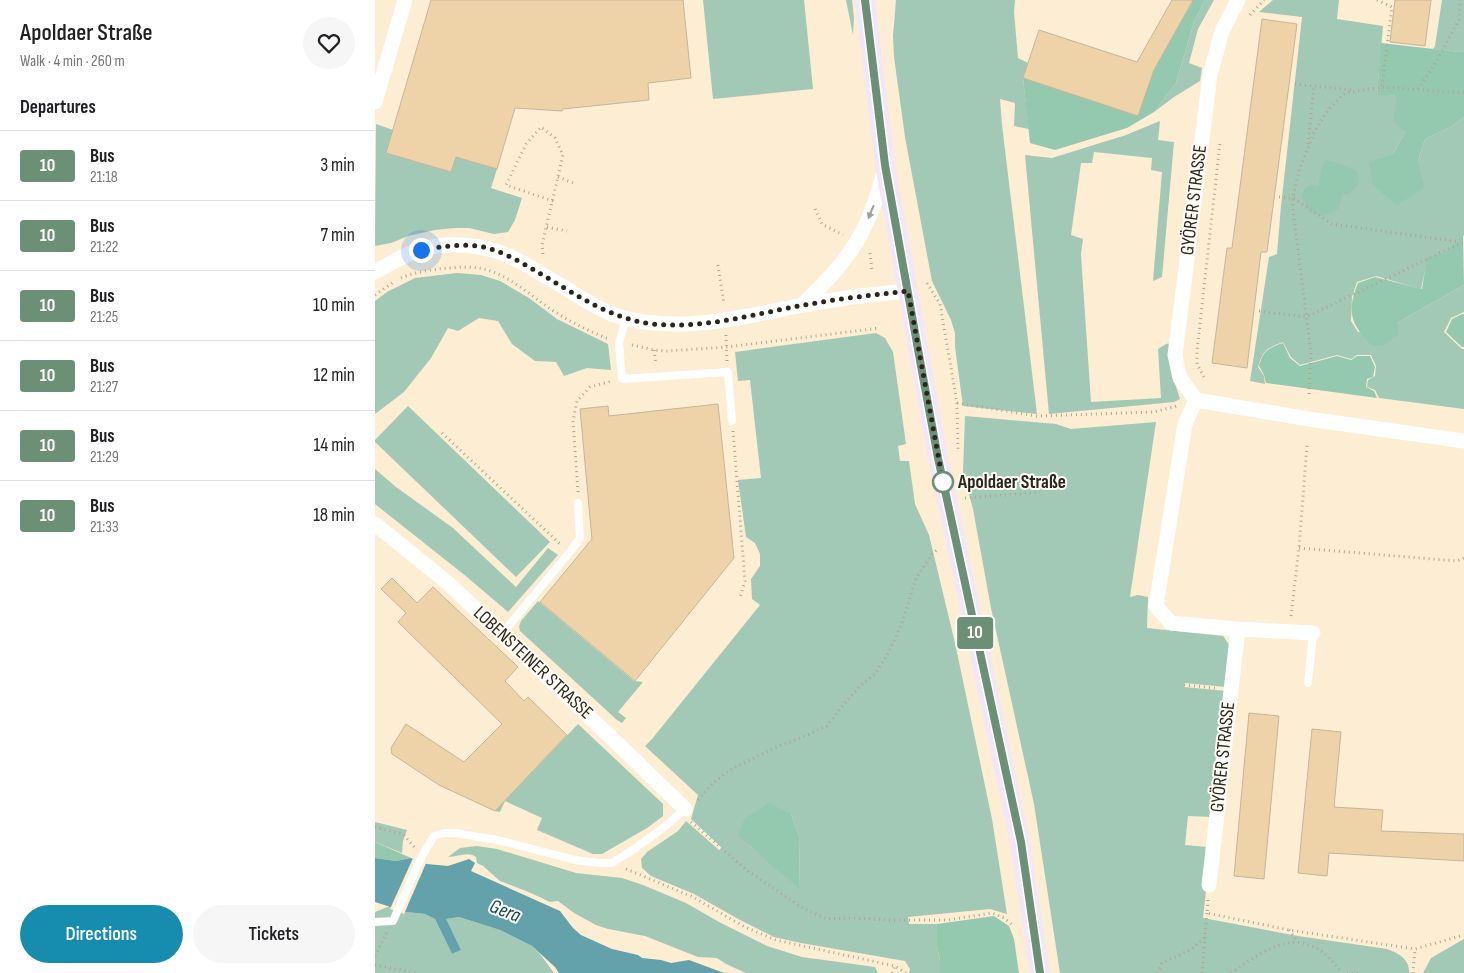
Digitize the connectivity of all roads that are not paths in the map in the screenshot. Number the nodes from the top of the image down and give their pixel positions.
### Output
1 (405, 0) edge
2 (865, 0) edge
3 (1238, 0) edge
4 (375, 102) edge
5 (885, 165) junction
6 (375, 272) edge
7 (908, 291) junction
8 (802, 305) junction
9 (626, 318) junction
10 (1196, 400) junction
11 (732, 420) road end
12 (1464, 441) edge
13 (579, 503) road end
14 (375, 524) edge
15 (1238, 629) junction
16 (1313, 633) joint
17 (503, 634) junction
18 (1308, 683) dead end
19 (690, 806) joint
20 (1209, 885) road end
21 (375, 922) edge
22 (1040, 973) edge

1 - 4 street
2 - 5 main road
3 - 10 street, GYÖRER STRASSE
5 - 7 main road
5 -> 8 street
6 - 9 street
7 - 8 street
7 - 22 main road
8 - 9 street
9 - 11 lane
10 - 12 street
10 - 15 street
13 - 17 lane
14 - 17 street, LOBENSTEINER STRASSE
15 - 16 street
15 - 20 street, GYÖRER STRASSE
16 - 18 lane
17 - 19 street, LOBENSTEINER STRASSE
19 - 21 lane

